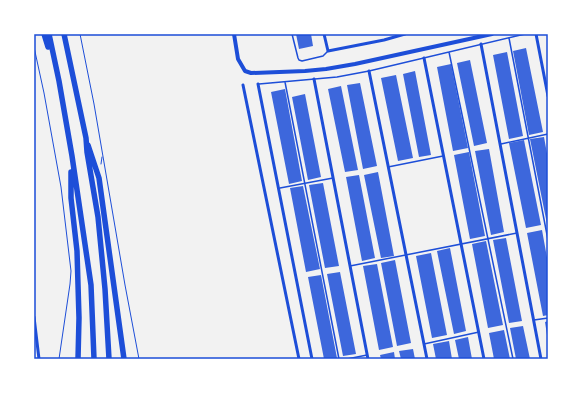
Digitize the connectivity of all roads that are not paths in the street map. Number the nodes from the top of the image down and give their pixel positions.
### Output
1 (44, 34) edge
2 (49, 34) edge
3 (64, 34) edge
4 (234, 34) edge
5 (292, 34) edge
6 (324, 34) edge
7 (383, 34) edge
8 (405, 34) edge
9 (492, 34) edge
10 (525, 34) edge
11 (536, 34) edge
12 (508, 38) junction
13 (384, 40) junction
14 (481, 44) junction
15 (328, 51) junction
16 (449, 52) junction
17 (424, 58) junction
18 (369, 71) junction
19 (314, 79) junction
20 (59, 81) junction
21 (285, 82) junction
22 (258, 84) joint
23 (243, 85) dead end
24 (548, 96) edge
25 (548, 134) edge
26 (86, 138) junction
27 (528, 138) junction
28 (500, 144) junction
29 (72, 156) junction
30 (444, 156) junction
31 (388, 167) junction
32 (333, 178) junction
33 (305, 183) junction
34 (278, 189) junction
35 (517, 233) junction
36 (488, 238) junction
37 (548, 240) edge
38 (461, 244) junction
39 (406, 255) junction
40 (350, 266) junction
41 (34, 316) edge
42 (548, 318) edge
43 (534, 320) junction
44 (479, 332) junction
45 (35, 340) edge
46 (424, 344) junction
47 (368, 357) edge
48 (39, 359) edge
49 (78, 359) edge
50 (94, 359) edge
51 (109, 359) edge
52 (124, 359) edge
53 (299, 359) edge
54 (312, 359) edge
55 (339, 359) edge
56 (347, 359) edge
57 (427, 359) edge
58 (484, 359) edge
59 (513, 359) edge
60 (541, 359) edge

1 - 20 highway
2 - 20 highway
3 - 26 highway
4 - 9 street
5 - 15 lane
6 - 15 street
7 - 13 street
8 - 13 street
10 - 12 lane
11 - 24 street
12 - 14 lane
12 - 27 lane
13 - 15 street
14 - 16 lane
14 - 28 street
16 - 17 lane
16 - 36 lane
17 - 18 lane
17 - 30 street
18 - 19 lane
18 - 31 street
19 - 21 lane
19 - 32 street
20 - 29 highway
21 - 22 lane
21 - 33 lane
22 - 34 street
23 - 53 street
25 - 27 lane
26 - 51 highway
26 - 52 highway
27 - 28 lane
27 - 37 lane
28 - 35 street
29 - 49 highway
29 - 50 highway
30 - 31 lane
30 - 38 street
31 - 39 street
32 - 33 lane
32 - 40 street
33 - 34 lane
33 - 55 lane
34 - 54 street
35 - 36 lane
35 - 43 street
36 - 38 lane
36 - 59 lane
38 - 39 lane
38 - 44 street
39 - 40 lane
39 - 46 street
40 - 47 street
41 - 45 street
42 - 43 lane
43 - 60 street
44 - 46 lane
44 - 58 street
45 - 48 street
46 - 57 street
47 - 56 lane

